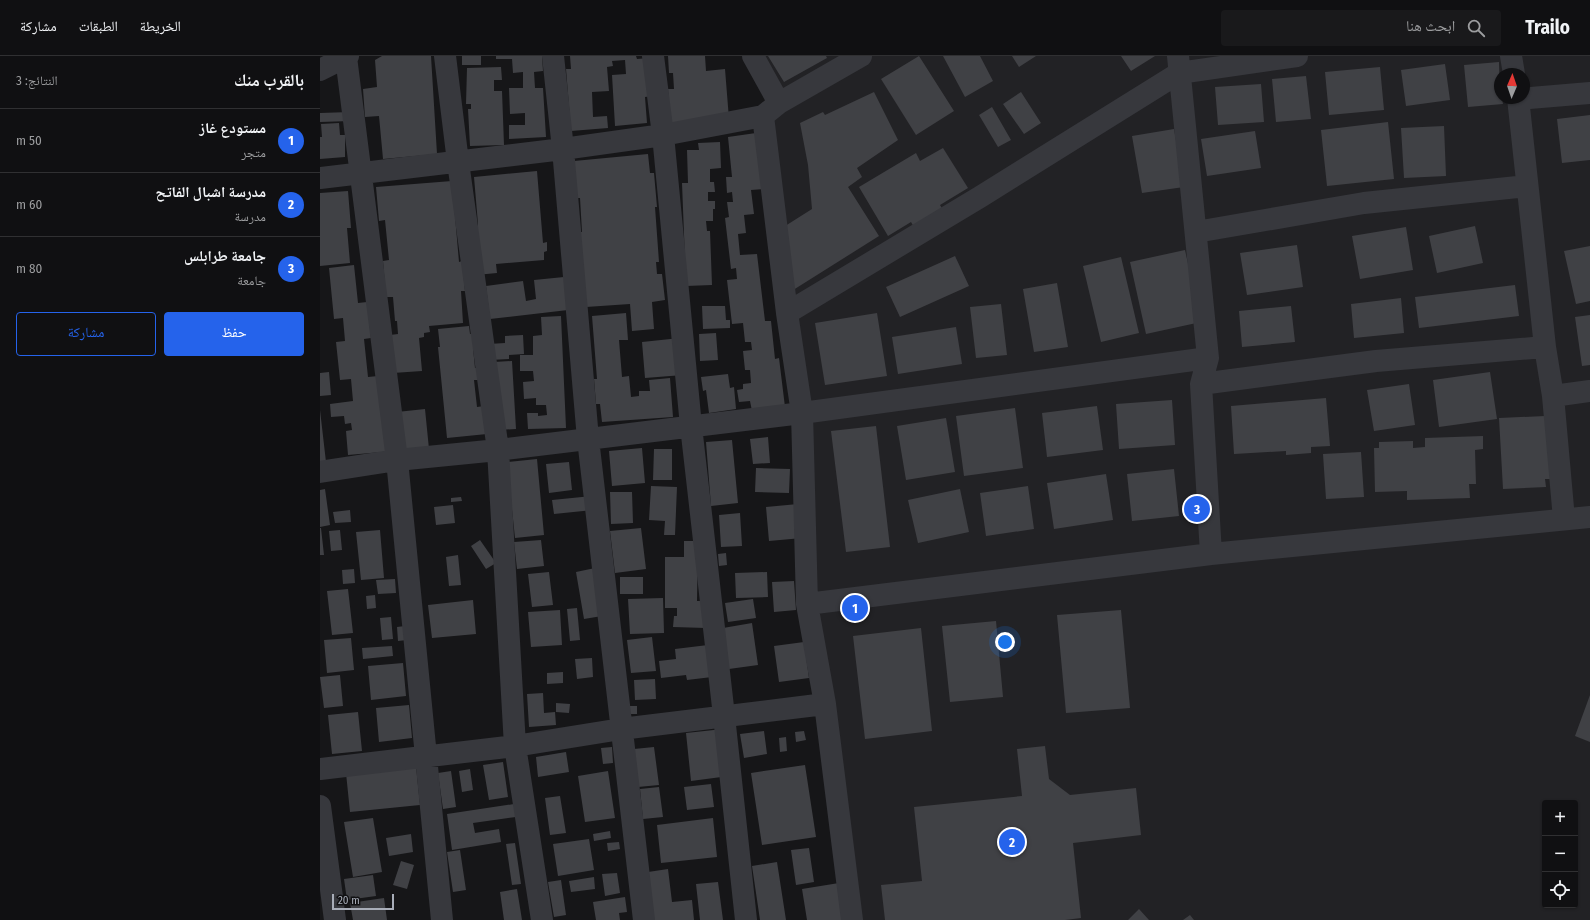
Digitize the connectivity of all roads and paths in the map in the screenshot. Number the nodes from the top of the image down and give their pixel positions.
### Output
1 (347, 56) edge
2 (445, 56) edge
3 (553, 56) edge
4 (653, 56) edge
5 (753, 56) edge
6 (861, 56) edge
7 (1297, 56) edge
8 (1511, 56) edge
9 (1178, 64) edge
10 (1513, 68) edge
11 (320, 70) edge
12 (1590, 93) edge
13 (1530, 97) edge
14 (1519, 104) edge
15 (771, 110) junction
16 (663, 135) junction
17 (564, 149) junction
18 (458, 162) junction
19 (360, 174) junction
20 (320, 178) edge
21 (1527, 186) junction
22 (1196, 232) junction
23 (787, 313) junction
24 (1545, 347) junction
25 (1208, 358) junction
26 (1201, 384) junction
27 (1590, 391) edge
28 (1553, 396) junction
29 (802, 413) junction
30 (691, 426) junction
31 (588, 439) junction
32 (498, 450) junction
33 (396, 460) junction
34 (320, 472) edge
35 (1590, 517) edge
36 (1564, 519) junction
37 (1211, 554) junction
38 (807, 604) junction
39 (825, 704) junction
40 (724, 716) junction
41 (621, 729) junction
42 (515, 746) junction
43 (426, 757) junction
44 (320, 769) edge
45 (320, 806) edge
46 (335, 920) edge
47 (442, 920) edge
48 (542, 920) edge
49 (644, 920) edge
50 (746, 920) edge
51 (852, 920) edge

1 - 11 street
1 - 19 street
2 - 18 street
3 - 17 street
4 - 16 street
5 - 15 street
6 - 15 street
7 - 9 street
8 - 10 street
9 - 22 street
9 - 23 street
12 - 13 street
14 - 21 street
15 - 16 street
15 - 23 street
16 - 17 street
16 - 30 street
17 - 18 street
17 - 31 street
18 - 19 street
18 - 32 street
19 - 20 street
19 - 33 street
21 - 22 street
21 - 24 street
22 - 25 street
23 - 29 street
24 - 26 street
24 - 28 street
25 - 26 street
25 - 29 street
26 - 37 street
27 - 28 street
28 - 36 street
29 - 30 street
29 - 38 street
30 - 31 street
30 - 40 street
31 - 32 street
31 - 41 street
32 - 33 street
32 - 42 street
33 - 34 street
33 - 43 street
35 - 36 street
36 - 37 street
37 - 38 street
38 - 39 street
39 - 40 street
39 - 51 street
40 - 41 street
40 - 50 street
41 - 42 street
41 - 49 street
42 - 43 street
42 - 48 street
43 - 44 street
43 - 47 street
45 - 46 street

